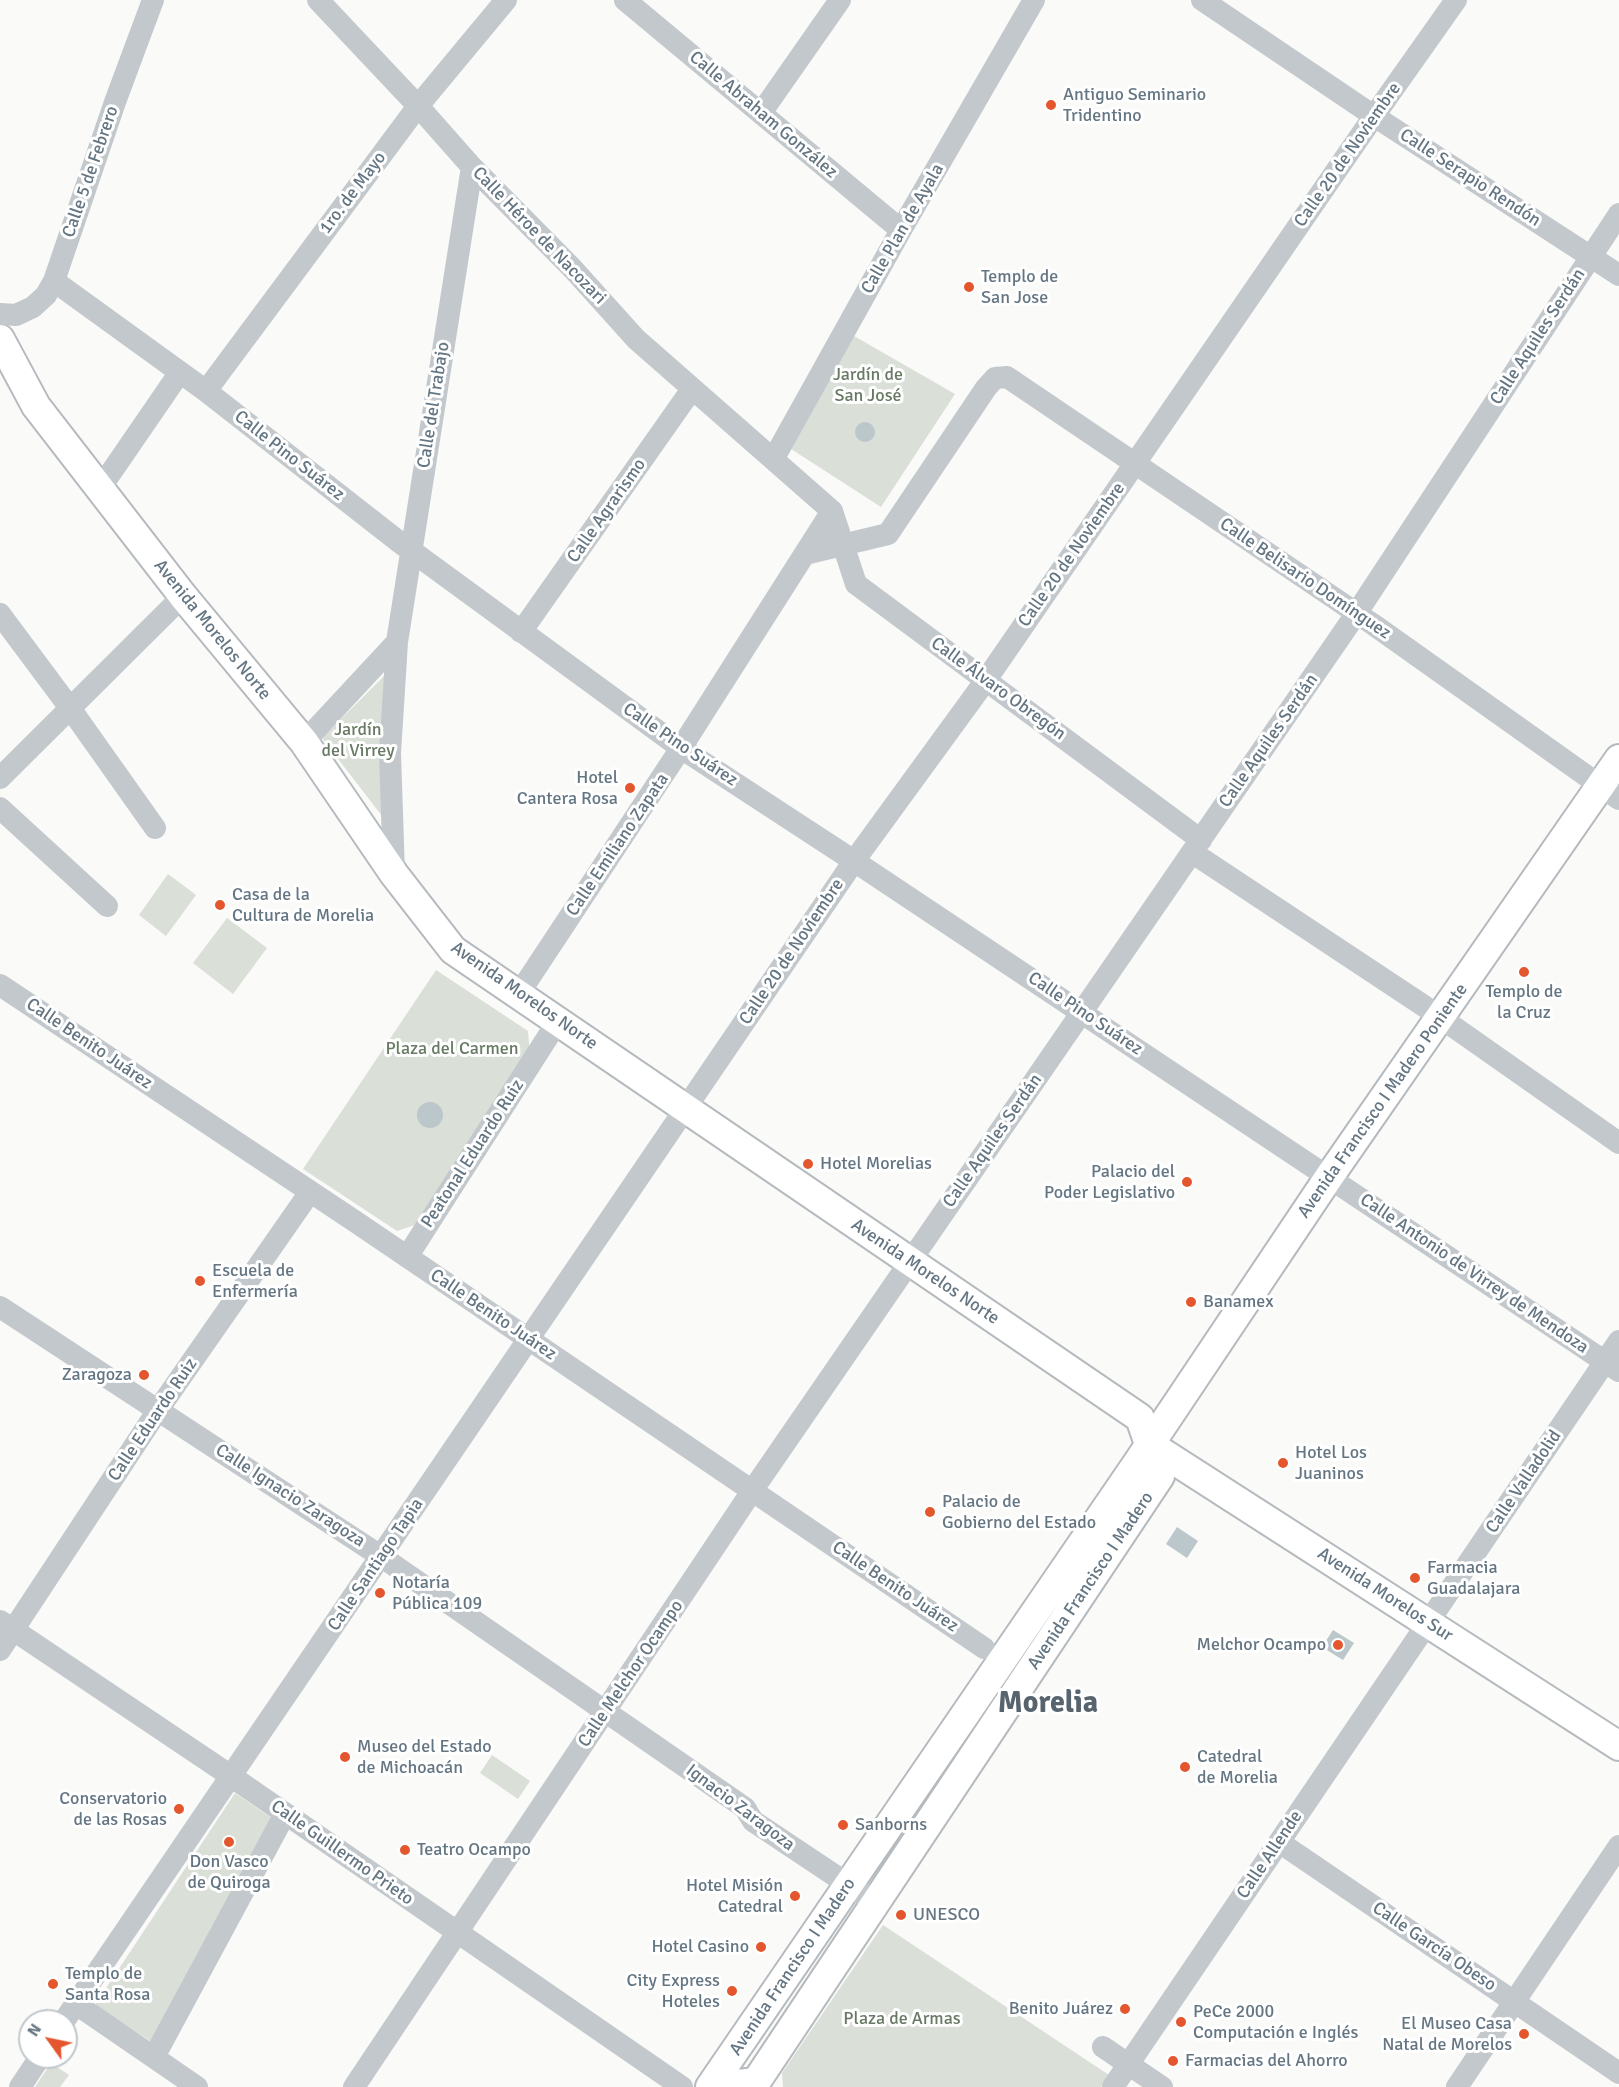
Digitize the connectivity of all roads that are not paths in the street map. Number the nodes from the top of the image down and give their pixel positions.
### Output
1 (153, 0) edge
2 (318, 0) edge
3 (506, 0) edge
4 (625, 0) edge
5 (840, 0) edge
6 (1034, 0) edge
7 (1202, 0) edge
8 (1456, 0) edge
9 (418, 106) junction
10 (761, 113) junction
11 (1374, 116) junction
12 (472, 167) junction
13 (1619, 214) edge
14 (901, 230) junction
15 (1591, 256) junction
16 (1619, 275) edge
17 (54, 281) junction
18 (0, 314) edge
19 (0, 339) edge
20 (180, 372) junction
21 (693, 389) junction
22 (206, 391) junction
23 (774, 458) junction
24 (1136, 463) junction
25 (99, 490) junction
26 (832, 511) junction
27 (844, 544) junction
28 (411, 550) junction
29 (805, 554) junction
30 (183, 596) junction
31 (0, 614) edge
32 (1356, 614) junction
33 (521, 632) junction
34 (397, 642) junction
35 (986, 680) junction
36 (70, 708) junction
37 (304, 742) junction
38 (681, 748) junction
39 (1619, 759) edge
40 (0, 778) edge
41 (1610, 792) edge
42 (0, 808) edge
43 (154, 828) dead end
44 (1197, 846) junction
45 (854, 861) junction
46 (394, 874) junction
47 (106, 906) dead end
48 (0, 985) edge
49 (518, 995) junction
50 (1082, 1012) junction
51 (1441, 1017) junction
52 (558, 1021) junction
53 (685, 1108) junction
54 (1619, 1143) edge
55 (1329, 1177) junction
56 (310, 1192) junction
57 (407, 1257) junction
58 (909, 1262) junction
59 (0, 1306) edge
60 (528, 1339) junction
61 (1619, 1341) edge
62 (1612, 1367) edge
63 (158, 1410) junction
64 (1149, 1444) junction
65 (752, 1491) junction
66 (382, 1557) junction
67 (1428, 1622) junction
68 (7, 1626) edge
69 (984, 1648) dead end
70 (0, 1650) edge
71 (606, 1712) junction
72 (1619, 1746) edge
73 (231, 1776) junction
74 (285, 1814) junction
75 (1279, 1842) junction
76 (1619, 1846) edge
77 (849, 1885) junction
78 (876, 1903) junction
79 (456, 1932) junction
80 (1514, 2002) junction
81 (73, 2009) edge
82 (78, 2017) edge
83 (1103, 2047) dead end
84 (154, 2057) junction
85 (1128, 2064) junction
86 (32, 2069) edge
87 (1619, 2073) edge
88 (20, 2087) edge
89 (197, 2087) edge
90 (354, 2087) edge
91 (682, 2087) edge
92 (710, 2087) edge
93 (1113, 2087) edge
94 (1162, 2087) edge
95 (1457, 2087) edge

1 - 17 street, Calle 5 de Febrero
2 - 9 street, Calle Héroe de Nacozari
3 - 9 street, 1ro. de Mayo
4 - 10 street, Calle Abraham González
5 - 10 street
6 - 14 street, Calle Plan de Ayala
7 - 11 street, Calle Serapio Rendón
8 - 11 street, Calle 20 de Noviembre
9 - 12 street, Calle Héroe de Nacozari
9 - 22 street, 1ro. de Mayo
10 - 14 street, Calle Abraham González
11 - 15 street, Calle Serapio Rendón
11 - 24 street, Calle 20 de Noviembre
12 - 21 street, Calle Héroe de Nacozari
12 - 28 street, Calle del Trabajo
13 - 15 street, Calle Aquiles Serdán
14 - 23 street, Calle Plan de Ayala
15 - 16 street, Calle Serapio Rendón
15 - 32 street, Calle Aquiles Serdán
17 - 18 street, Calle 5 de Febrero
17 - 20 street, Calle Pino Suárez
19 - 25 main road, Avenida Morelos Norte
20 - 22 street, Calle Pino Suárez
20 - 25 street
21 - 23 street, Calle Héroe de Nacozari
21 - 33 street, Calle Agrarismo
22 - 28 street, Calle Pino Suárez
23 - 26 street, Calle Héroe de Nacozari
24 - 27 street, Calle Belisario Domínguez
24 - 32 street, Calle Belisario Domínguez
24 - 35 street, Calle 20 de Noviembre
25 - 30 main road, Avenida Morelos Norte
26 - 27 street, Calle Álvaro Obregón
26 - 29 street, Calle Emiliano Zapata
27 - 29 street
27 - 35 street, Calle Álvaro Obregón
28 - 33 street, Calle Pino Suárez
28 - 34 street, Calle del Trabajo
29 - 38 street, Calle Emiliano Zapata
30 - 36 street
30 - 37 main road, Avenida Morelos Norte
31 - 36 street
32 - 41 street, Calle Belisario Domínguez
32 - 44 street, Calle Aquiles Serdán
33 - 38 street, Calle Pino Suárez
34 - 37 street
34 - 46 street, Calle del Trabajo
35 - 44 street, Calle Álvaro Obregón
35 - 45 street, Calle 20 de Noviembre
36 - 40 street
36 - 43 street
37 - 46 main road, Avenida Morelos Norte
38 - 45 street, Calle Pino Suárez
38 - 49 street, Calle Emiliano Zapata
39 - 41 main road, Avenida Francisco I Madero Poniente
41 - 51 main road, Avenida Francisco I Madero Poniente
42 - 47 street
44 - 50 street, Calle Aquiles Serdán
44 - 51 street, Calle Álvaro Obregón
45 - 50 street, Calle Pino Suárez
45 - 53 street, Calle 20 de Noviembre
46 - 49 main road, Avenida Morelos Norte
48 - 56 street, Calle Benito Juárez
49 - 52 main road, Avenida Morelos Norte
50 - 55 street, Calle Pino Suárez
50 - 58 street, Calle Aquiles Serdán
51 - 54 street, Calle Álvaro Obregón
51 - 55 main road, Avenida Francisco I Madero Poniente
52 - 53 main road, Avenida Morelos Norte
52 - 57 street, Peatonal Eduardo Ruiz
53 - 58 main road, Avenida Morelos Norte
53 - 60 street, Calle Santiago Tapia
55 - 62 street, Calle Antonio de Virrey de Mendoza
55 - 64 main road, Avenida Francisco I Madero Poniente
56 - 57 street, Calle Benito Juárez
56 - 63 street, Calle Eduardo Ruiz
57 - 60 street, Calle Benito Juárez
58 - 64 main road, Avenida Morelos Norte
58 - 65 street, Calle Melchor Ocampo
59 - 63 street, Calle Ignacio Zaragoza
60 - 65 street, Calle Benito Juárez
60 - 66 street, Calle Santiago Tapia
61 - 62 street, Calle Valladolid
62 - 67 street, Calle Valladolid
63 - 66 street, Calle Ignacio Zaragoza
63 - 68 street, Calle Eduardo Ruiz
64 - 67 main road, Avenida Morelos Sur
64 - 77 main road, Avenida Francisco I Madero
64 - 78 main road, Avenida Francisco I Madero
65 - 69 street, Calle Benito Juárez
65 - 71 street, Calle Melchor Ocampo
66 - 71 street, Calle Ignacio Zaragoza
66 - 73 street, Calle Santiago Tapia
67 - 72 main road, Avenida Morelos Sur
67 - 75 street, Calle Allende
68 - 70 street, Calle Eduardo Ruiz
68 - 73 street, Calle Guillermo Prieto
71 - 77 street, Ignacio Zaragoza
71 - 79 street, Calle Melchor Ocampo
73 - 74 street, Calle Guillermo Prieto
73 - 81 street, Calle Santiago Tapia
74 - 79 street, Calle Guillermo Prieto
74 - 84 street
75 - 80 street, Calle García Obeso
75 - 85 street, Calle Allende
76 - 80 street
77 - 78 street, Ignacio Zaragoza
77 - 92 main road, Avenida Francisco I Madero
78 - 92 main road, Avenida Francisco I Madero
79 - 90 street, Calle Melchor Ocampo
79 - 91 street, Calle Guillermo Prieto
80 - 87 street, Calle García Obeso
80 - 95 street
82 - 84 street
83 - 85 street
84 - 89 street
85 - 93 street, Calle Allende
85 - 94 street
86 - 88 street

